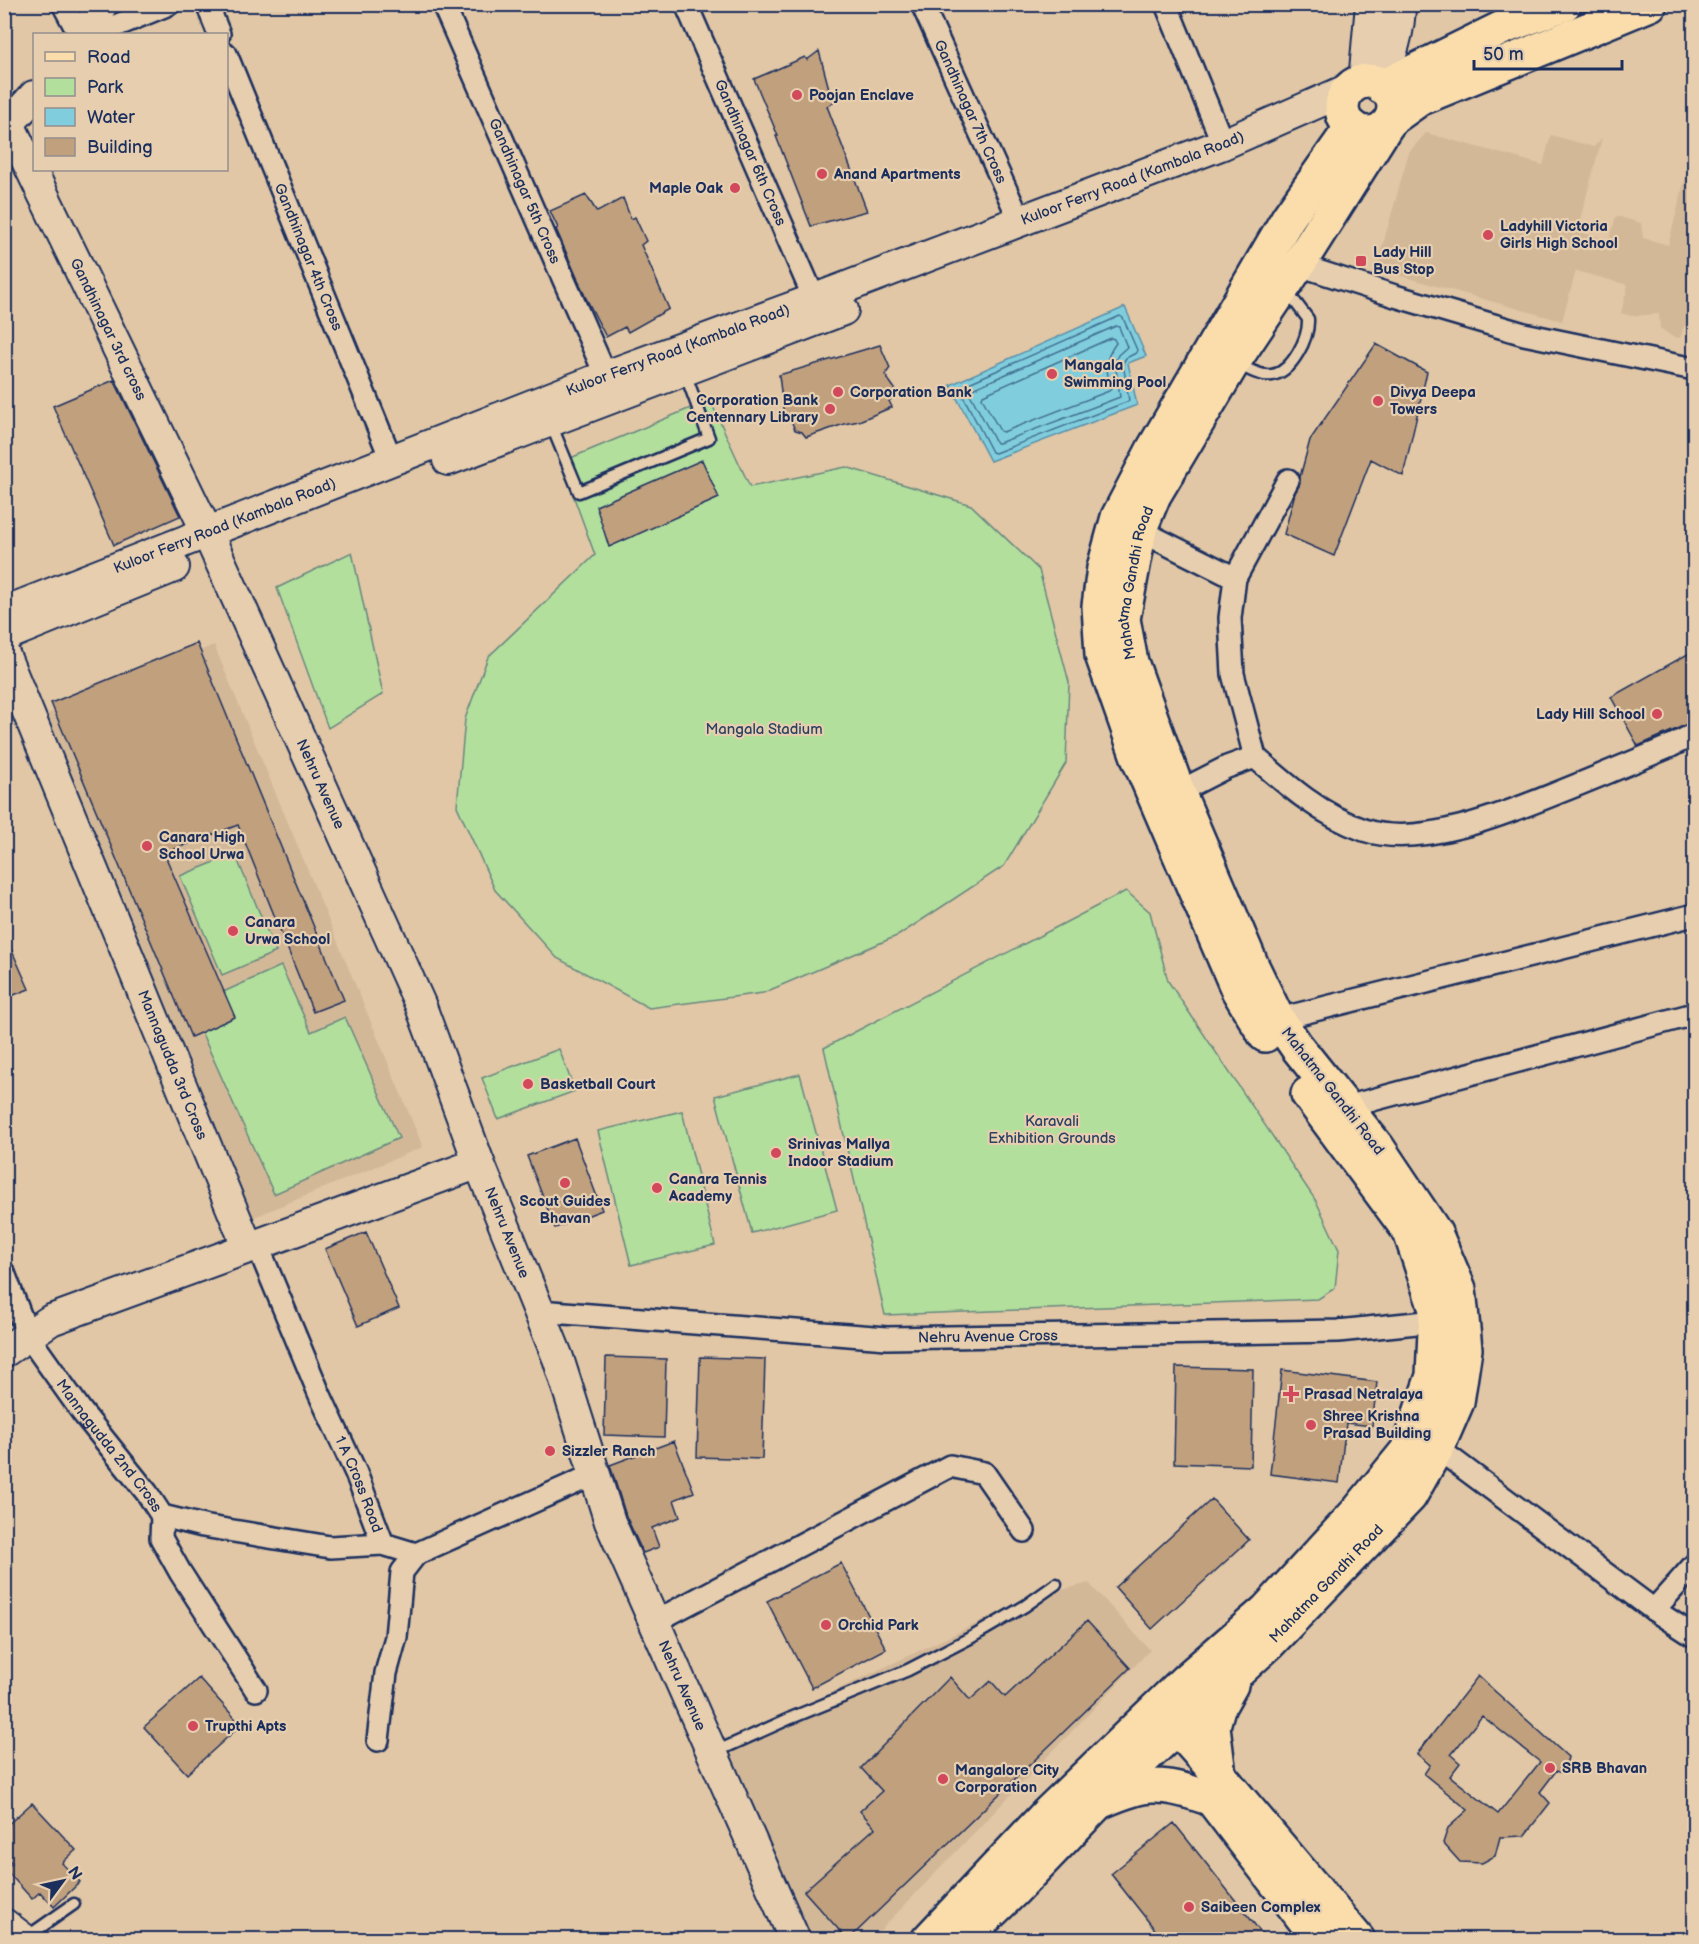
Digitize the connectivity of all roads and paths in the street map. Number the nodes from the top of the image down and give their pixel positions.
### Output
1 (63, 4) edge
2 (102, 4) edge
3 (169, 4) edge
4 (207, 4) edge
5 (443, 4) edge
6 (686, 4) edge
7 (922, 4) edge
8 (1166, 4) edge
9 (1371, 4) edge
10 (1400, 4) edge
11 (1564, 4) edge
12 (1650, 4) edge
13 (78, 33) edge
14 (86, 33) edge
15 (98, 33) edge
16 (219, 33) edge
17 (228, 59) edge
18 (33, 97) edge
19 (1362, 97) junction
20 (1388, 123) junction
21 (7, 127) edge
22 (1223, 144) junction
23 (1020, 221) junction
24 (1302, 259) junction
25 (1282, 290) junction
26 (819, 309) junction
27 (1233, 362) junction
28 (1695, 369) edge
29 (684, 371) junction
30 (606, 376) junction
31 (550, 421) junction
32 (391, 459) junction
33 (1288, 480) dead end
34 (1129, 525) junction
35 (211, 542) junction
36 (1235, 578) junction
37 (4, 612) edge
38 (4, 636) edge
39 (4, 654) edge
40 (1695, 734) edge
41 (1255, 757) junction
42 (1178, 792) junction
43 (1695, 915) edge
44 (1695, 1014) edge
45 (1267, 1022) junction
46 (1346, 1107) junction
47 (479, 1163) junction
48 (253, 1246) junction
49 (4, 1273) edge
50 (539, 1311) junction
51 (1436, 1321) junction
52 (16, 1344) edge
53 (1437, 1448) junction
54 (595, 1474) junction
55 (162, 1516) junction
56 (1024, 1532) dead end
57 (382, 1544) junction
58 (416, 1554) junction
59 (1695, 1565) edge
60 (1056, 1584) dead end
61 (1654, 1610) junction
62 (654, 1622) junction
63 (1695, 1636) edge
64 (1240, 1670) junction
65 (256, 1690) dead end
66 (1160, 1724) junction
67 (378, 1740) dead end
68 (712, 1753) junction
69 (1216, 1787) junction
70 (1100, 1801) junction
71 (75, 1904) dead end
72 (4, 1924) edge
73 (26, 1940) edge
74 (795, 1940) edge
75 (928, 1940) edge
76 (962, 1940) edge
77 (1320, 1940) edge
78 (1358, 1940) edge

1 - 13 street
2 - 14 street
3 - 15 street
4 - 16 street
5 - 30 street, Gandhinagar 5th Cross
6 - 26 street, Gandhinagar 6th Cross
7 - 23 street, Gandhinagar 7th Cross
8 - 22 street
9 - 19 street
10 - 19 street
11 - 19 main road
12 - 20 main road
17 - 32 street, Gandhinagar 4th Cross
18 - 21 street
19 - 20 main road
19 - 22 street, Kuloor Ferry Road (Kambala Road)
19 - 26 street, Kuloor Ferry Road (Kambala Road)
19 - 34 main road, Mahatma Gandhi Road
20 - 24 main road, Mahatma Gandhi Road
21 - 35 street, Gandhinagar 3rd cross
22 - 23 street, Kuloor Ferry Road (Kambala Road)
23 - 26 street, Kuloor Ferry Road (Kambala Road)
24 - 25 main road, Mahatma Gandhi Road
24 - 28 street
25 - 27 main road, Mahatma Gandhi Road
25 - 27 lane
26 - 29 street, Kuloor Ferry Road (Kambala Road)
26 - 30 street, Kuloor Ferry Road (Kambala Road)
27 - 34 main road, Mahatma Gandhi Road
29 - 31 street, Kuloor Ferry Road (Kambala Road)
29 - 31 lane
30 - 32 street, Kuloor Ferry Road (Kambala Road)
31 - 35 street, Kuloor Ferry Road (Kambala Road)
32 - 35 street, Kuloor Ferry Road (Kambala Road)
33 - 36 street
34 - 36 street
34 - 42 main road, Mahatma Gandhi Road
34 - 45 main road, Mahatma Gandhi Road
35 - 37 street, Kuloor Ferry Road (Kambala Road)
35 - 38 street, Kuloor Ferry Road (Kambala Road)
35 - 47 street, Nehru Avenue
36 - 41 street
39 - 48 street, Mannagudda 3rd Cross
40 - 41 street
41 - 42 street
42 - 45 main road, Mahatma Gandhi Road
43 - 45 street
44 - 46 street
45 - 46 main road, Mahatma Gandhi Road
45 - 51 main road, Mahatma Gandhi Road
46 - 53 main road, Mahatma Gandhi Road
47 - 48 street
47 - 50 street, Nehru Avenue
48 - 52 street
48 - 57 street, 1 A Cross Road
49 - 52 street, Mannagudda 2nd Cross
50 - 51 street, Nehru Avenue Cross
50 - 54 street, Nehru Avenue
51 - 66 main road, Mahatma Gandhi Road
52 - 55 street, Mannagudda 2nd Cross
53 - 61 street
53 - 64 main road, Mahatma Gandhi Road
54 - 58 street
54 - 62 street, Nehru Avenue
55 - 57 street, Mannagudda 2nd Cross
55 - 65 street
56 - 62 street
57 - 58 street, 1 A Cross Road
58 - 67 street
59 - 61 street
60 - 68 lane
61 - 63 street
62 - 68 street, Nehru Avenue
64 - 66 main road, Mahatma Gandhi Road
64 - 69 main road
66 - 69 main road
66 - 70 main road, Mahatma Gandhi Road
66 - 75 main road, Mahatma Gandhi Road
68 - 74 street, Nehru Avenue
69 - 70 main road
69 - 77 main road
69 - 78 main road
70 - 76 main road, Mahatma Gandhi Road
71 - 73 lane
72 - 73 street

